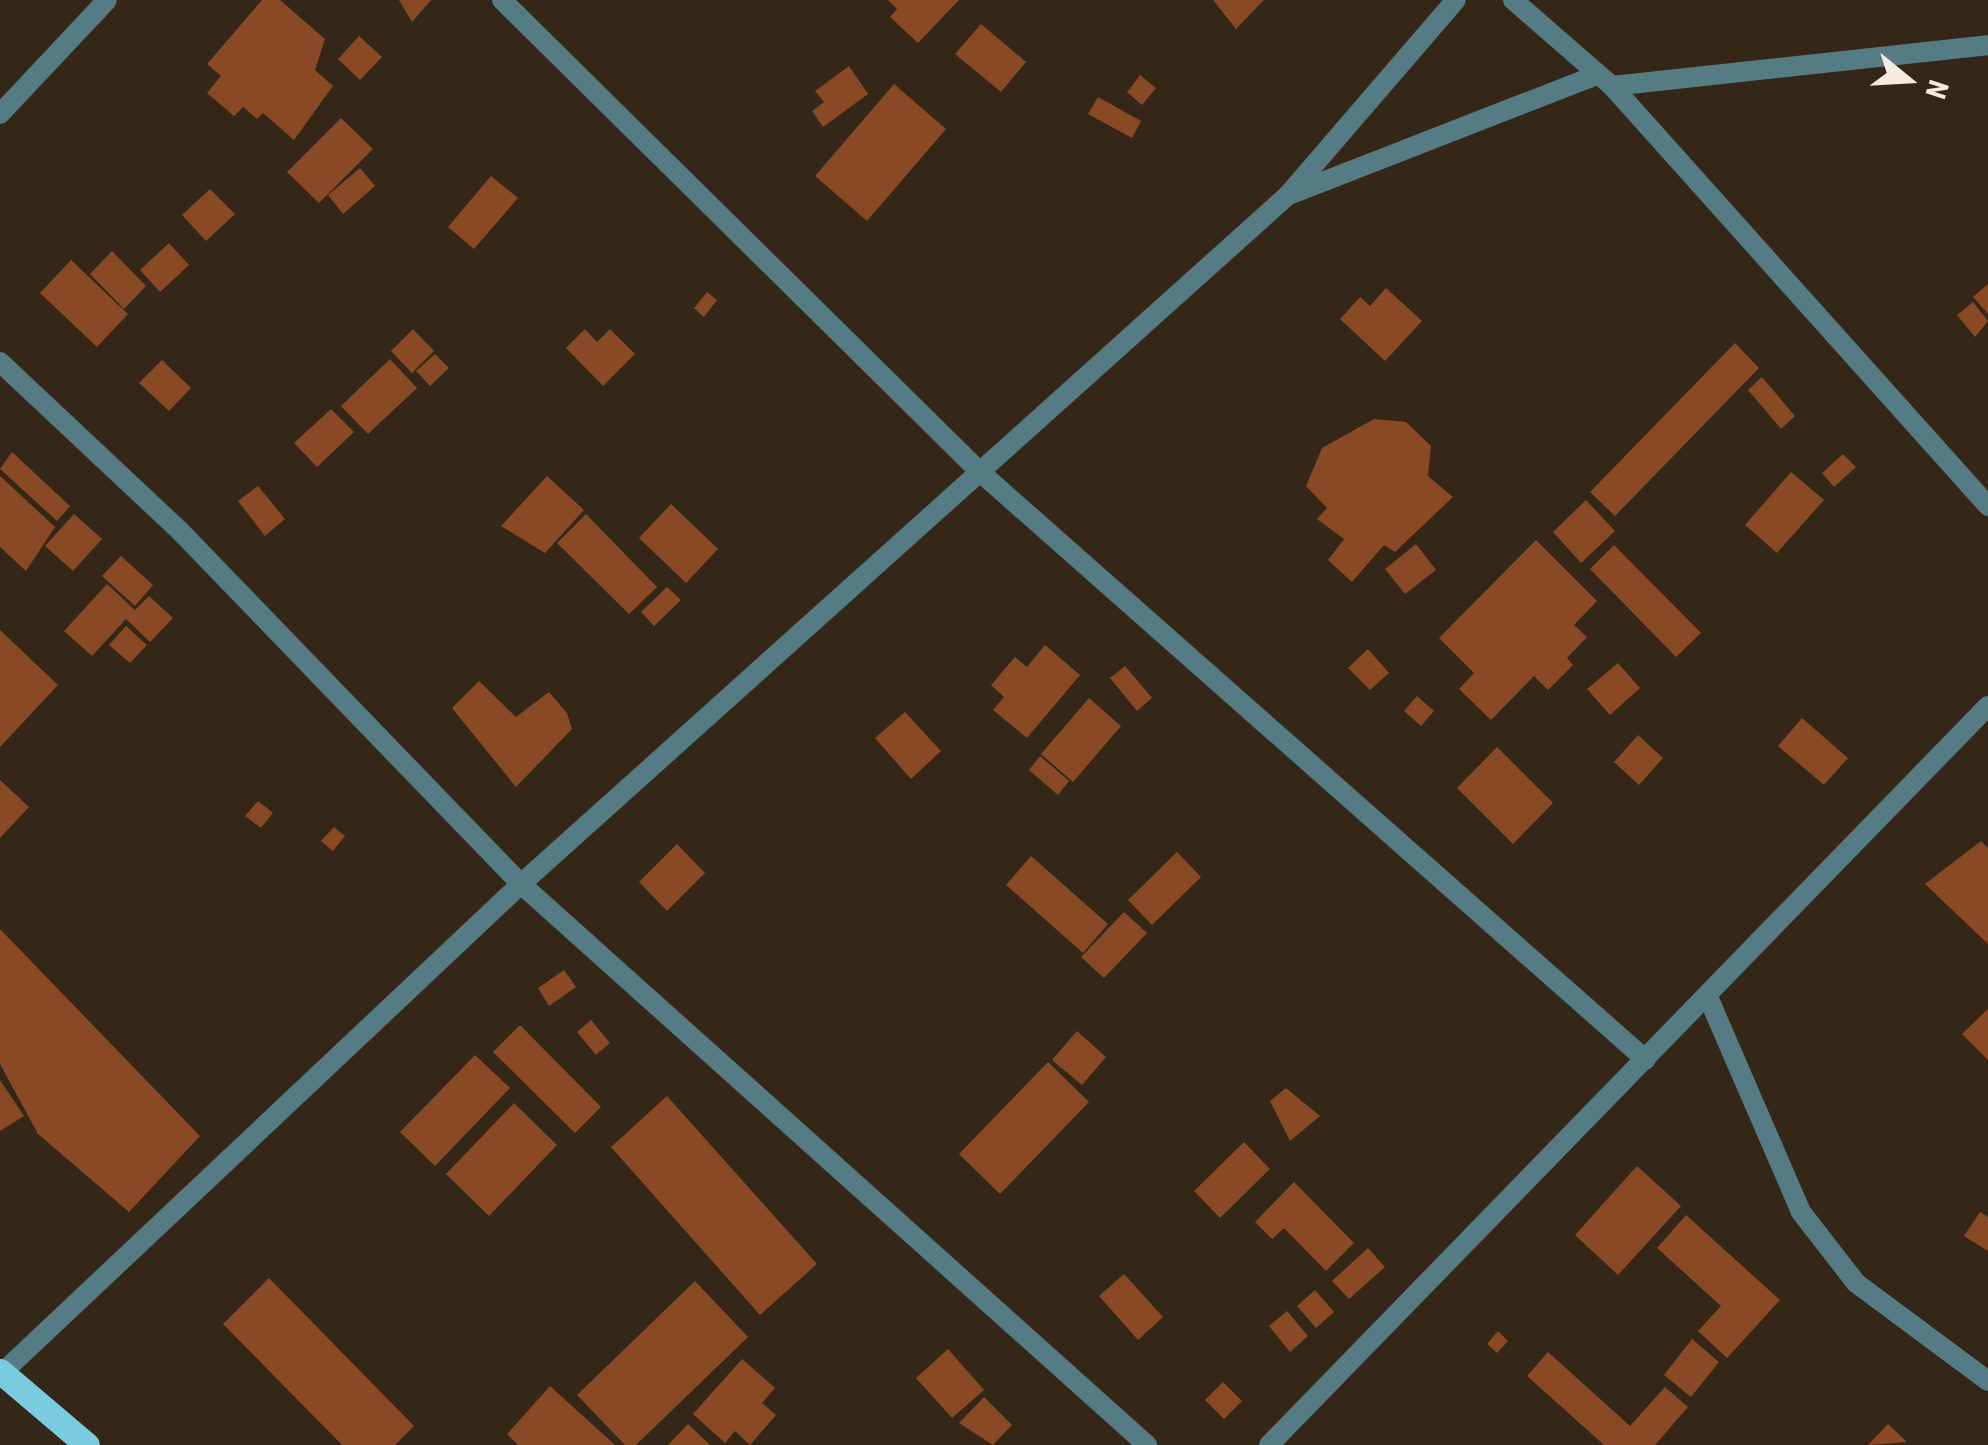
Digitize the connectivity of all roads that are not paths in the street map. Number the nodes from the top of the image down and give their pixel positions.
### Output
1 (107, 0) edge
2 (502, 0) edge
3 (1456, 0) edge
4 (1514, 0) edge
5 (1988, 45) edge
6 (1592, 77) junction
7 (1612, 86) junction
8 (0, 114) edge
9 (1288, 195) junction
10 (0, 362) edge
11 (980, 472) junction
12 (1988, 506) edge
13 (1988, 706) edge
14 (521, 884) junction
15 (1708, 997) junction
16 (1646, 1060) junction
17 (1, 1372) edge
18 (1988, 1380) edge
19 (88, 1445) edge
20 (1148, 1445) edge
21 (1270, 1445) edge

1 - 8 street
2 - 11 street
3 - 9 street
4 - 6 street
5 - 7 street
6 - 7 street
6 - 9 street
7 - 12 street
9 - 11 street
10 - 14 street
11 - 14 street
11 - 16 street
13 - 15 street
14 - 17 street
14 - 20 street
15 - 16 street
15 - 18 street
16 - 21 street
17 - 19 main road

